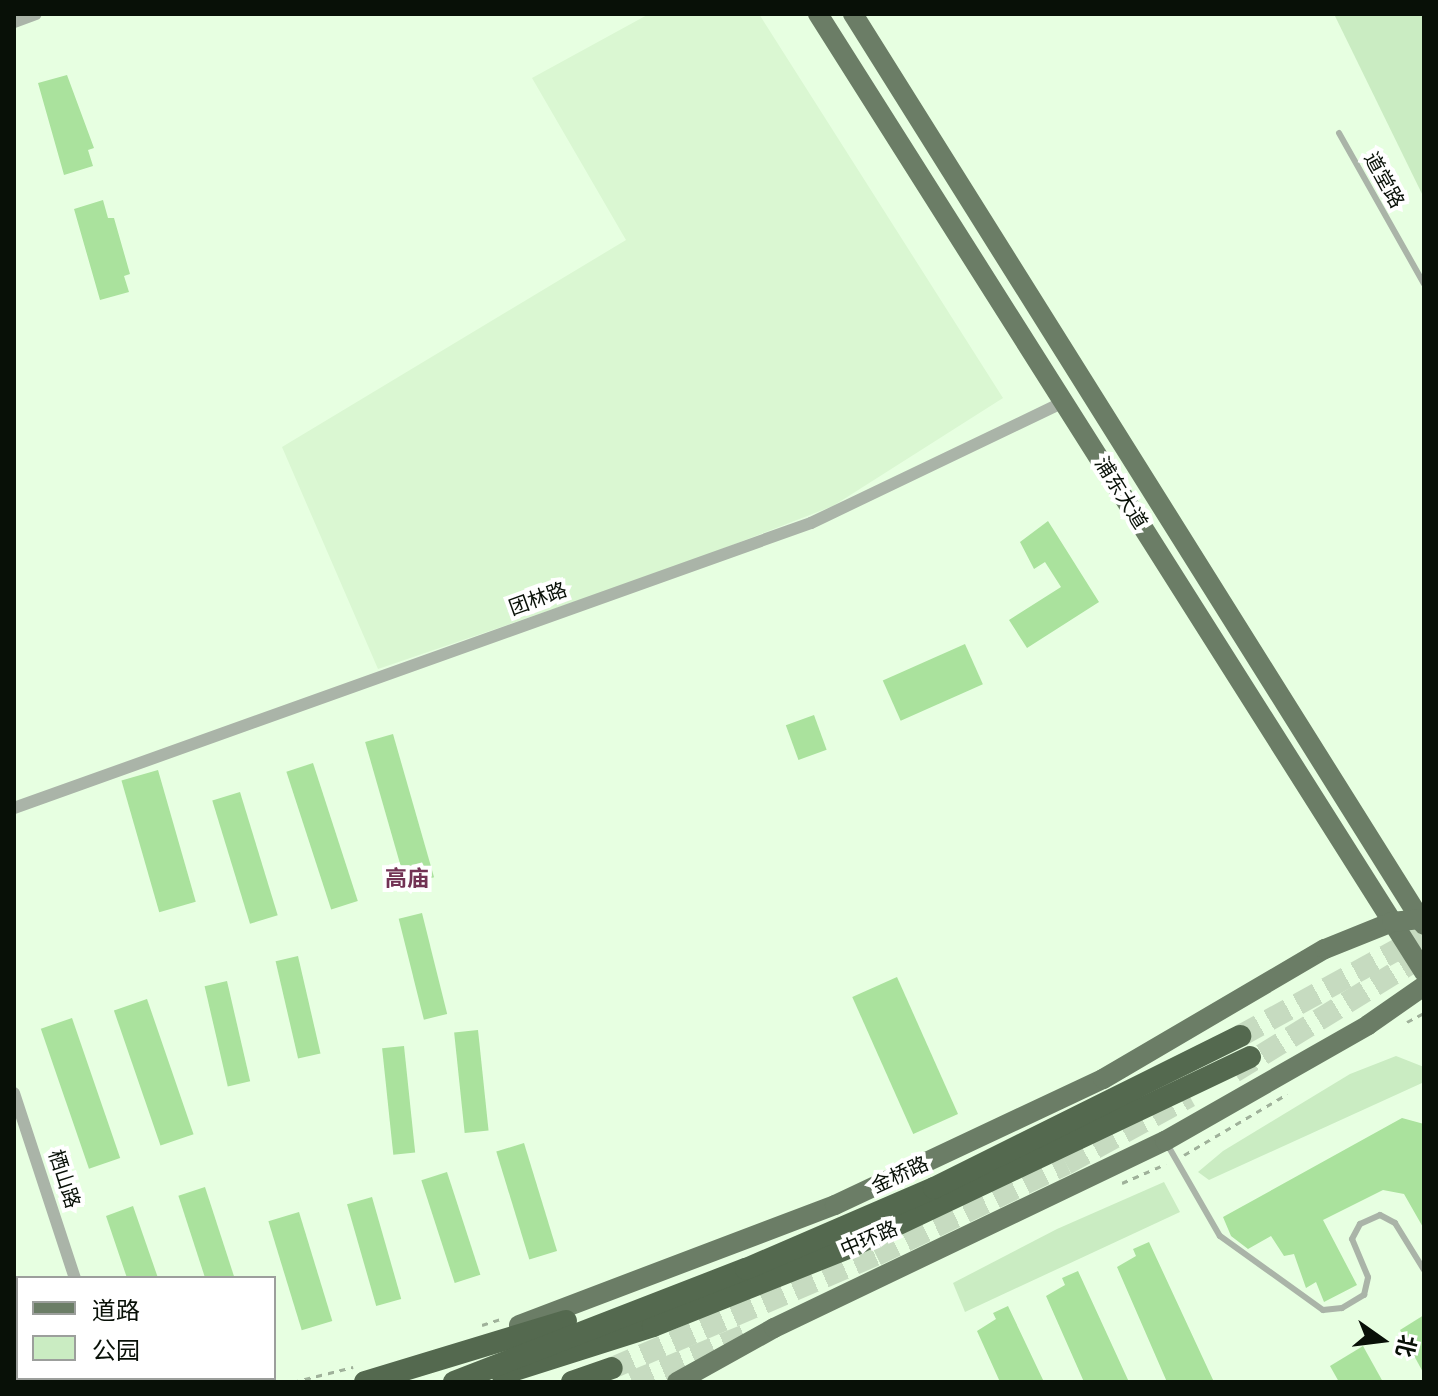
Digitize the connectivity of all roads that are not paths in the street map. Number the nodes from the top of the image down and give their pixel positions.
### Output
1 (36, 14) edge
2 (818, 14) edge
3 (853, 14) edge
4 (14, 22) edge
5 (1339, 133) dead end
6 (1424, 284) edge
7 (1064, 402) junction
8 (14, 808) edge
9 (1392, 922) junction
10 (1422, 922) edge
11 (1424, 972) edge
12 (1424, 986) edge
13 (1240, 1036) tunnel mouth
14 (1250, 1057) tunnel mouth
15 (14, 1093) edge
16 (1165, 1141) junction
17 (840, 1229) junction
18 (1424, 1270) edge
19 (74, 1276) edge
20 (612, 1368) tunnel mouth
21 (359, 1377) edge
22 (454, 1382) edge
23 (472, 1382) edge
24 (572, 1382) edge
25 (677, 1382) edge

1 - 4 street
2 - 7 main road, 浦东大道
3 - 10 main road, 浦东大道
5 - 6 lane, 道堂路
7 - 8 street, 团林路
7 - 9 main road, 浦东大道
9 - 10 main road, 金桥路
9 - 11 main road, 浦东大道
9 - 21 main road, 金桥路
12 - 16 main road
13 - 17 highway
14 - 23 highway, 中环路
15 - 19 street, 栖山路
16 - 18 lane
16 - 25 main road
17 - 21 highway
17 - 22 highway
20 - 24 highway

